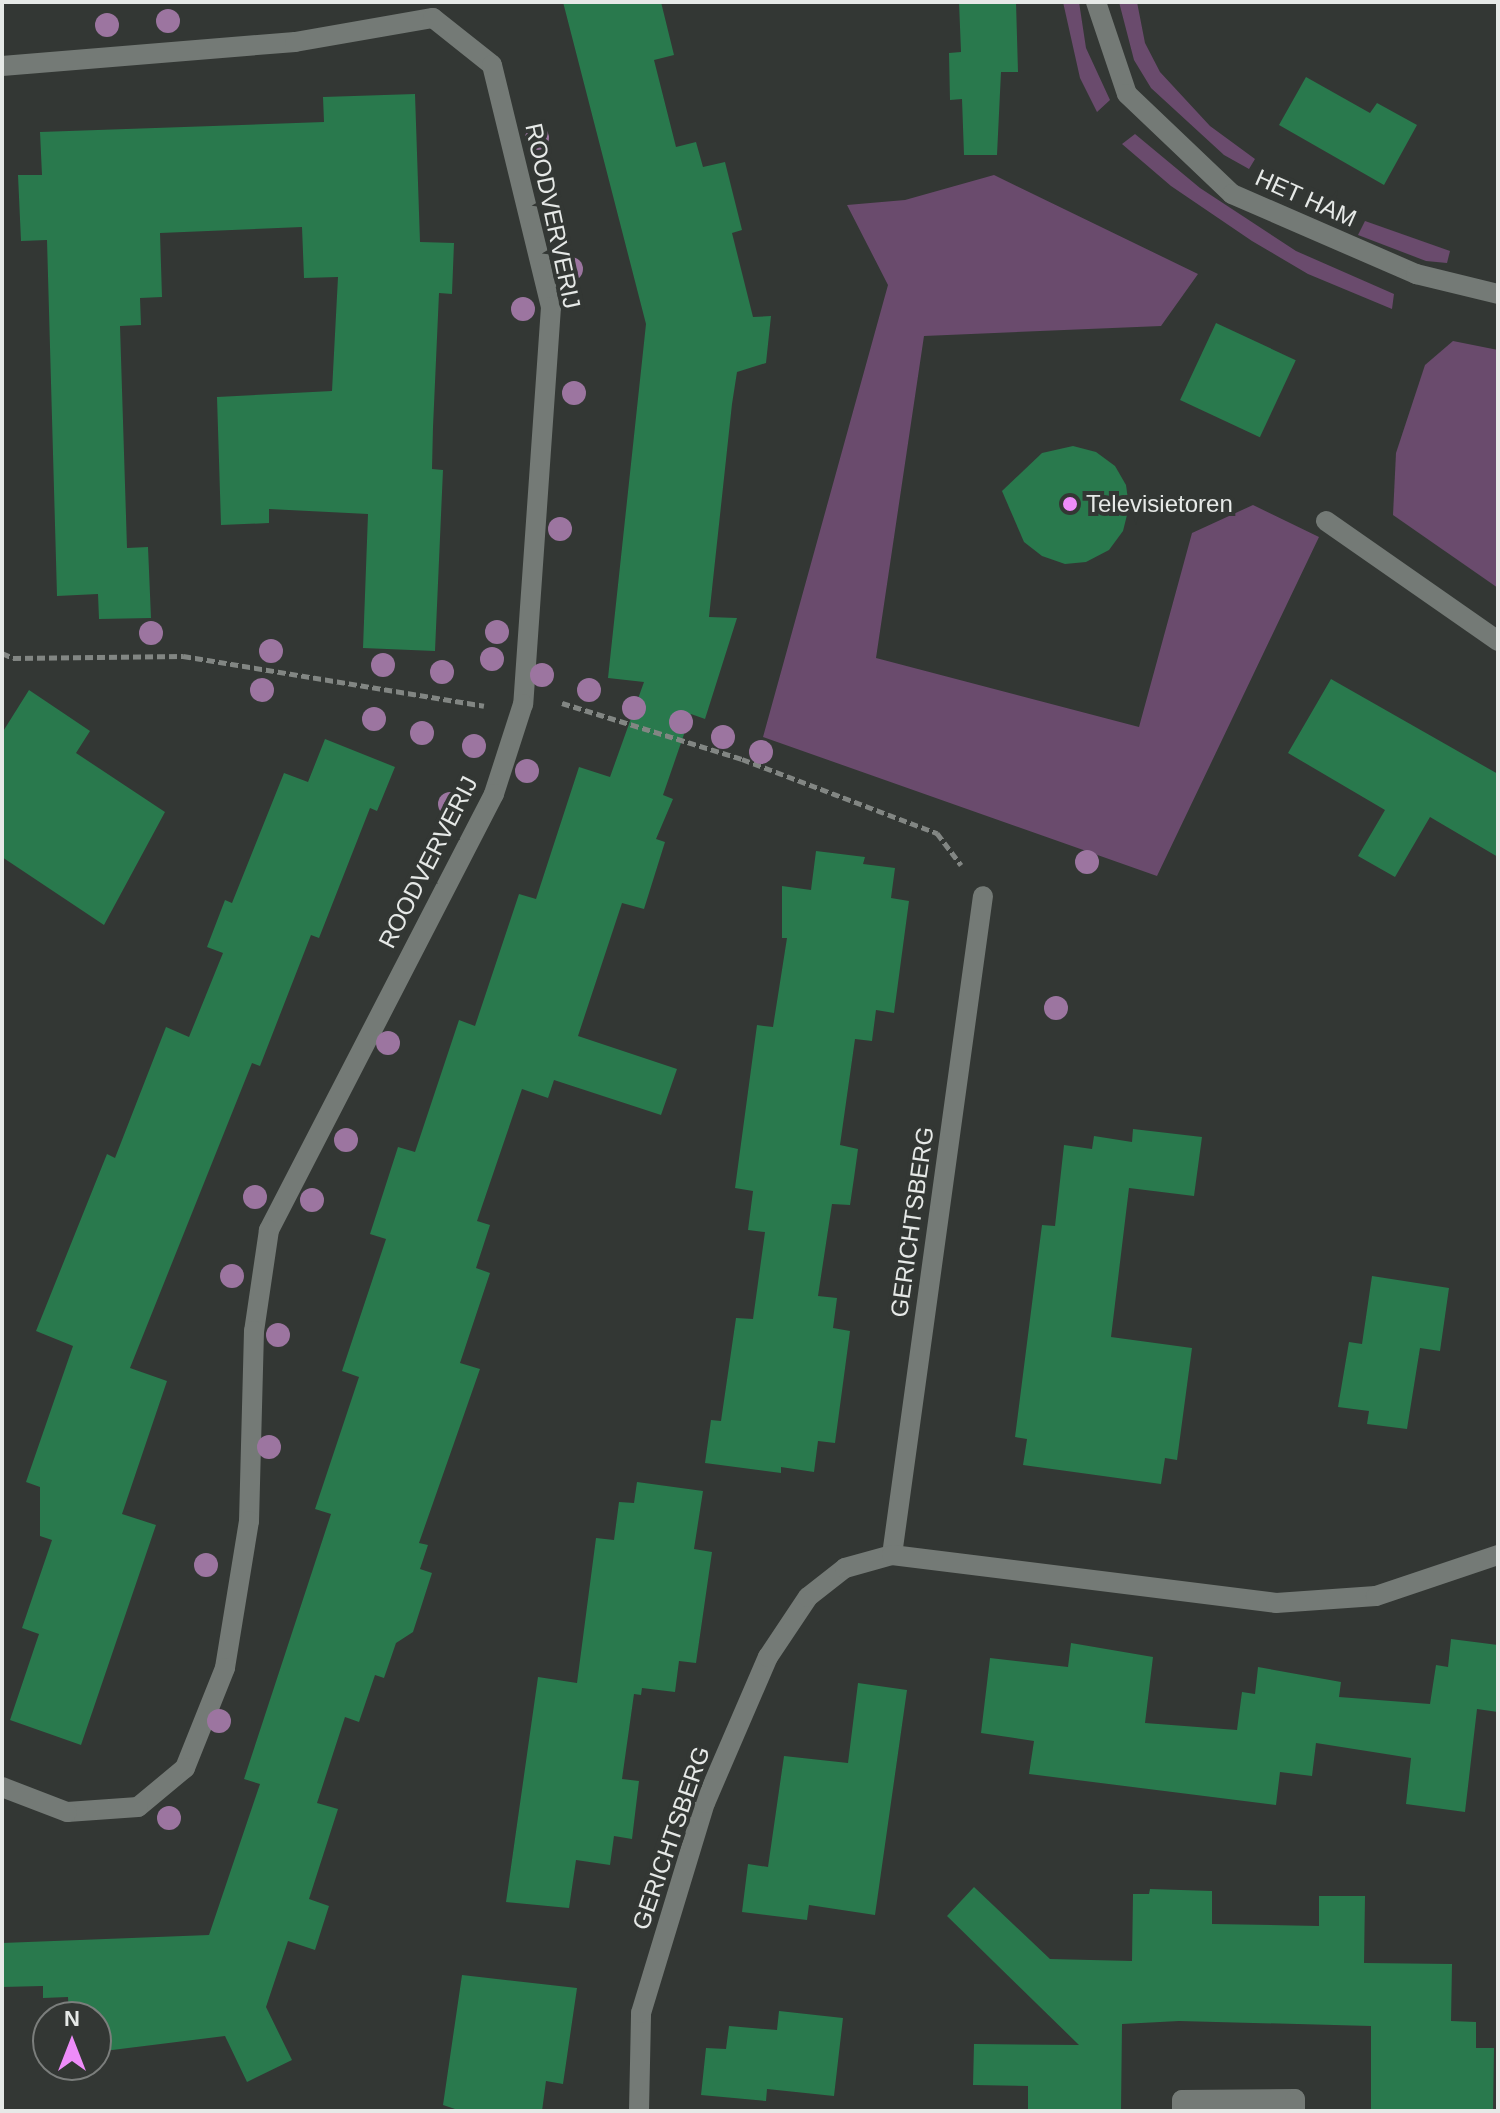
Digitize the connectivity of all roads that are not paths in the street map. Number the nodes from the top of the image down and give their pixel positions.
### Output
1 (1096, 2) edge
2 (2, 66) edge
3 (1498, 294) edge
4 (1326, 521) dead end
5 (1498, 641) edge
6 (983, 896) road end
7 (892, 1555) junction
8 (1498, 1555) edge
9 (2, 1787) edge
10 (639, 2111) edge
11 (1182, 2111) edge
12 (1295, 2111) edge

1 - 3 street, HET HAM
2 - 9 street, ROODVERVERIJ
4 - 5 street
6 - 7 street, GERICHTSBERG
7 - 8 street, GERICHTSBERG
7 - 10 street, GERICHTSBERG
11 - 12 street

